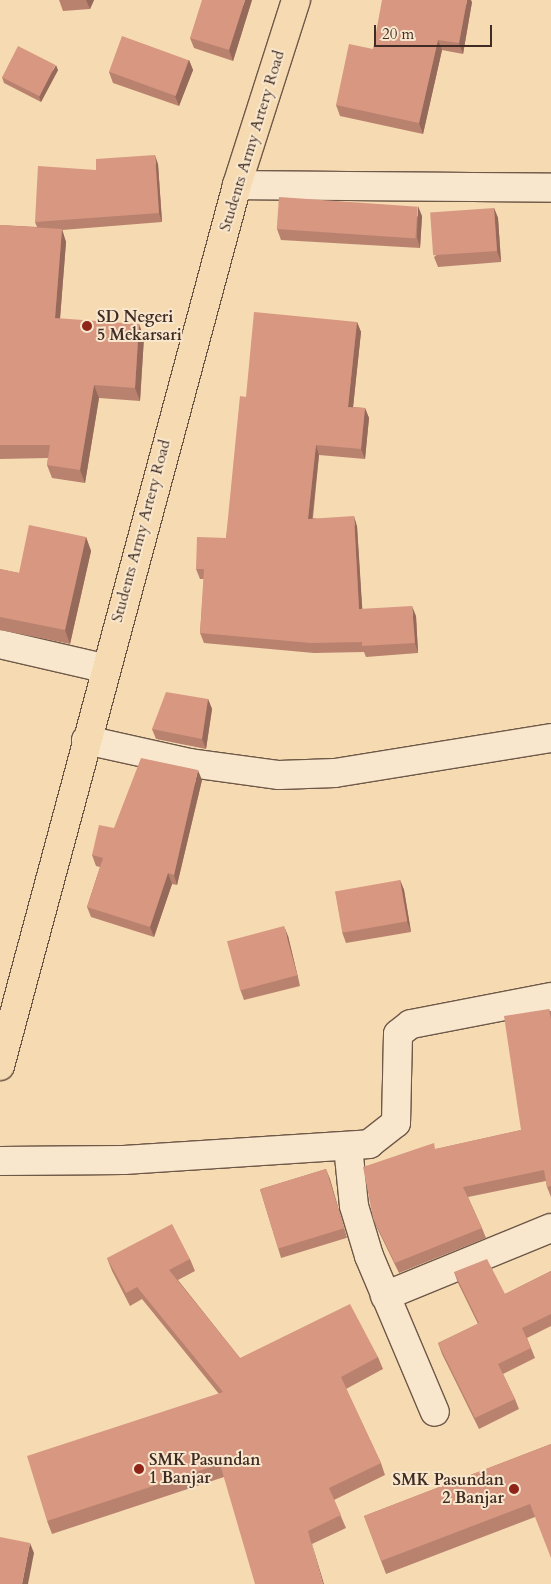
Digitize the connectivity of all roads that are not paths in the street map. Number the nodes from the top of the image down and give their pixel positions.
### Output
1 (296, 0) edge
2 (237, 185) junction
3 (551, 188) edge
4 (0, 644) edge
5 (103, 668) junction
6 (551, 738) edge
7 (86, 740) junction
8 (551, 996) edge
9 (0, 1066) edge
10 (348, 1146) junction
11 (0, 1161) edge
12 (551, 1228) edge
13 (385, 1296) junction
14 (435, 1412) dead end

1 - 2 main road, Students Army Artery Road
2 - 3 street
2 - 5 main road, Students Army Artery Road
4 - 5 street
5 - 7 main road, Students Army Artery Road
6 - 7 street
7 - 9 main road, Students Army Artery Road
8 - 10 street
10 - 11 street
10 - 13 street
12 - 13 street
13 - 14 street

